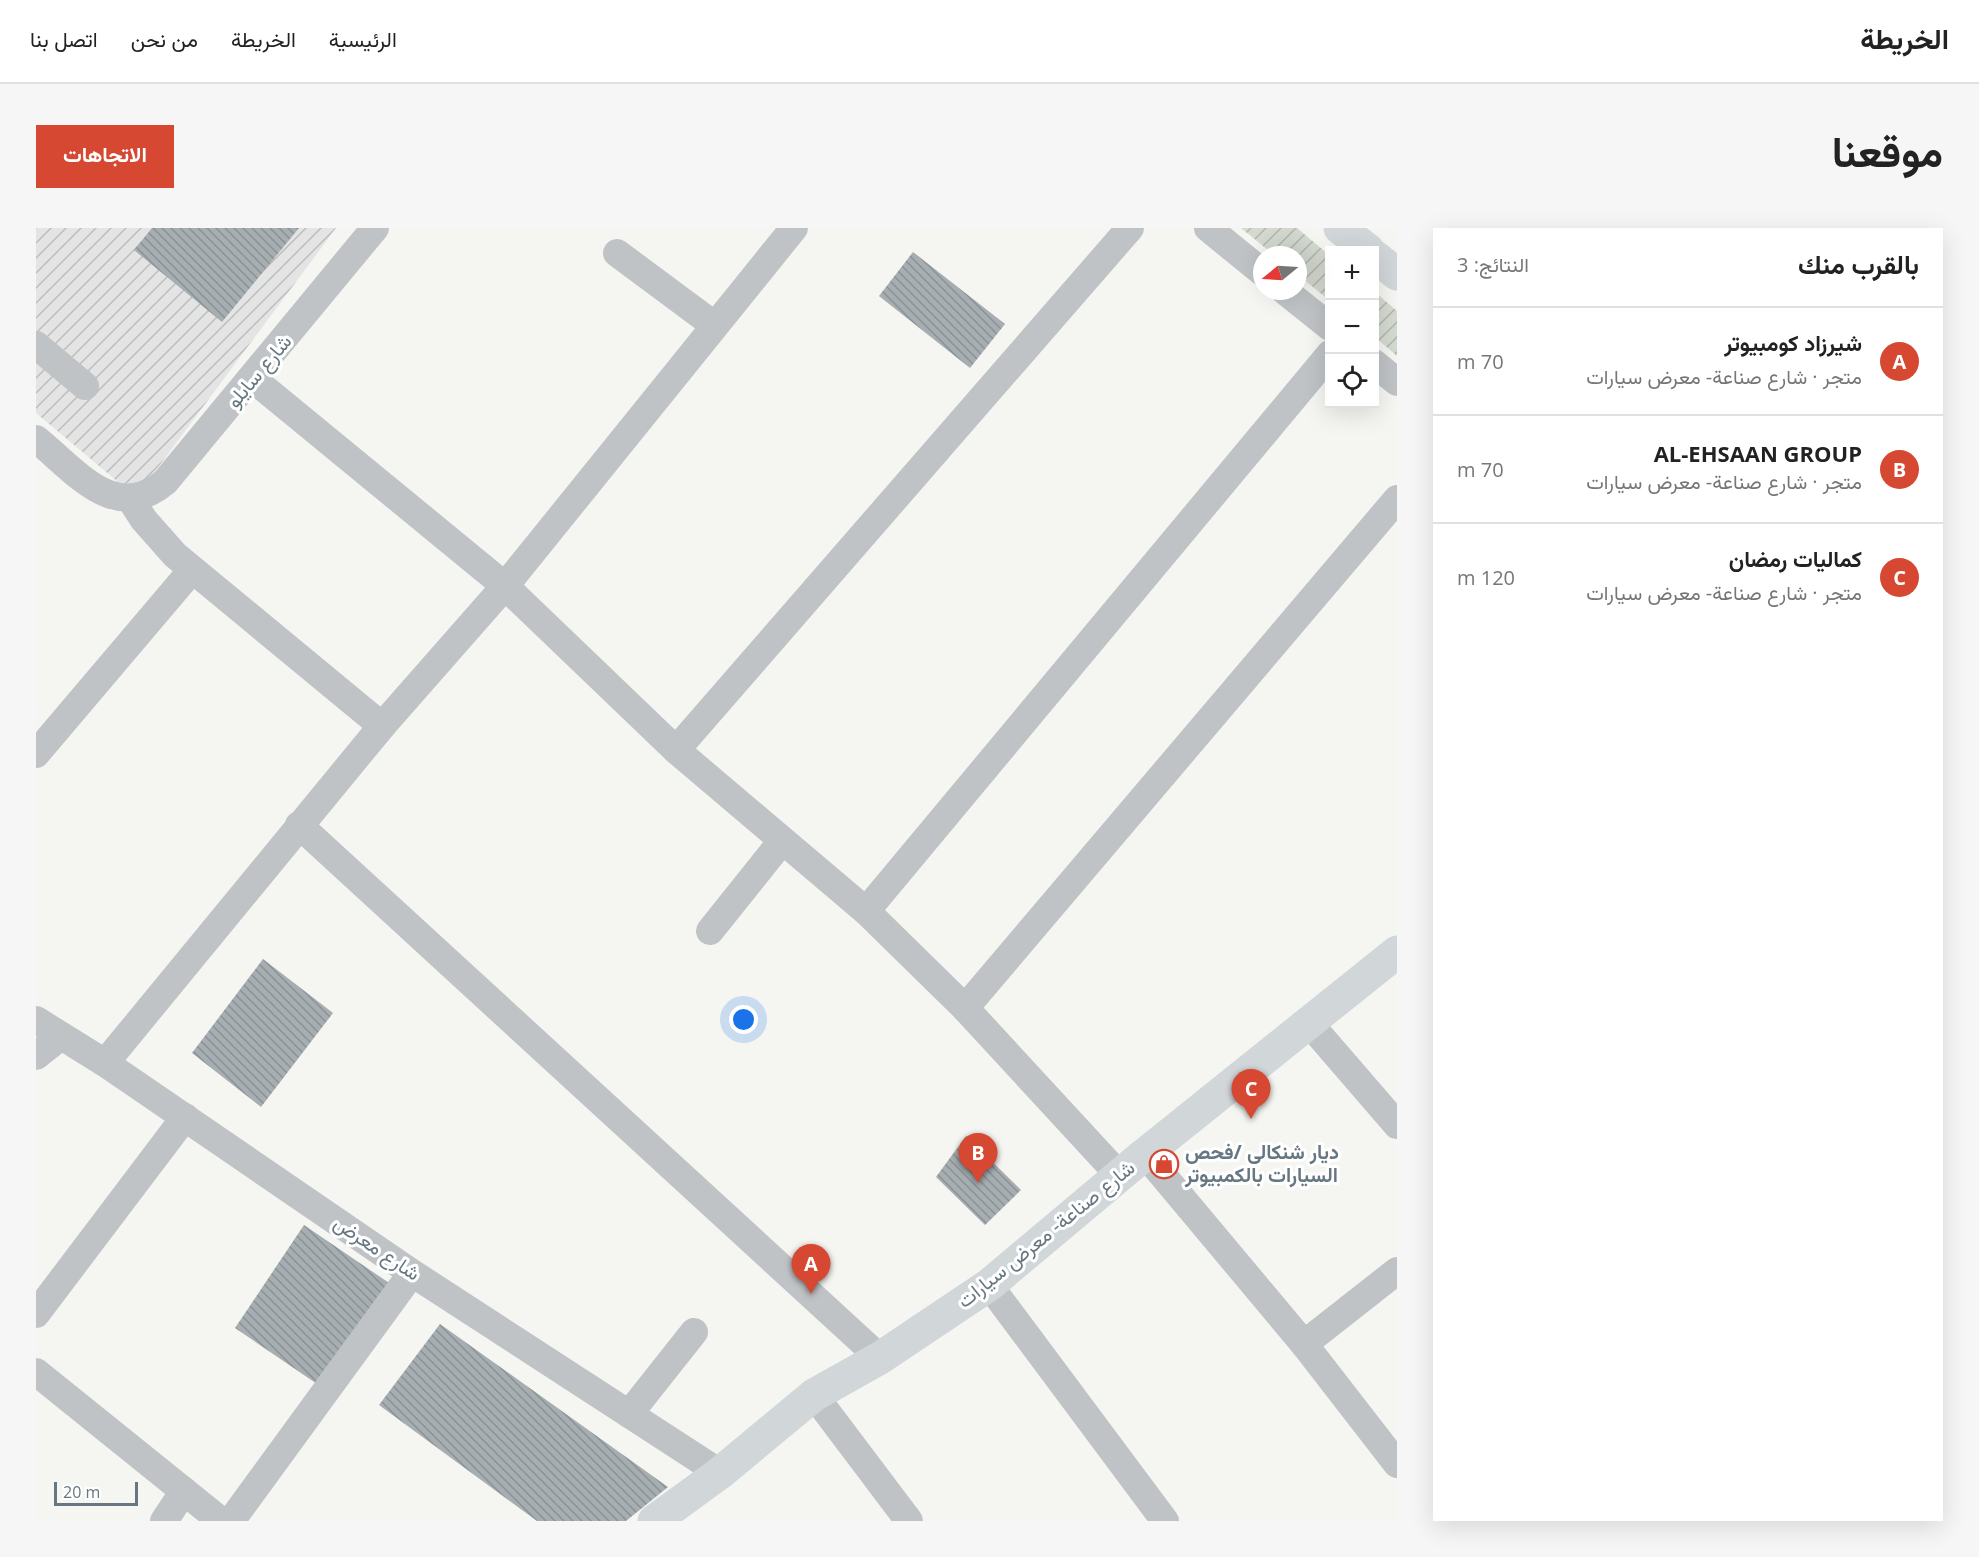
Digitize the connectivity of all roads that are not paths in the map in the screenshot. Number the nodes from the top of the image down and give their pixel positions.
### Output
1 (375, 228) edge
2 (794, 228) edge
3 (1130, 228) edge
4 (1208, 228) edge
5 (1340, 228) edge
6 (1363, 246) edge
7 (617, 253) dead end
8 (1379, 260) edge
9 (1253, 265) edge
10 (1397, 274) edge
11 (1296, 300) edge
12 (1325, 324) edge
13 (714, 325) junction
14 (36, 345) edge
15 (1325, 359) edge
16 (1379, 367) edge
17 (253, 379) junction
18 (1397, 382) edge
19 (85, 386) dead end
20 (36, 439) edge
21 (1397, 499) edge
22 (131, 500) junction
23 (192, 570) junction
24 (505, 586) junction
25 (382, 726) junction
26 (676, 750) junction
27 (36, 754) edge
28 (299, 825) junction
29 (782, 841) junction
30 (866, 911) junction
31 (710, 932) dead end
32 (1397, 952) edge
33 (965, 1008) junction
34 (36, 1020) edge
35 (1309, 1023) junction
36 (61, 1036) junction
37 (36, 1056) edge
38 (105, 1063) junction
39 (185, 1117) junction
40 (1397, 1125) edge
41 (1145, 1154) junction
42 (1120, 1176) junction
43 (1397, 1271) edge
44 (412, 1272) junction
45 (989, 1285) junction
46 (36, 1314) edge
47 (694, 1332) dead end
48 (1304, 1344) junction
49 (880, 1358) junction
50 (40, 1382) edge
51 (814, 1395) junction
52 (629, 1414) junction
53 (1397, 1464) edge
54 (720, 1473) junction
55 (184, 1491) junction
56 (660, 1519) edge
57 (164, 1521) edge
58 (220, 1521) edge
59 (231, 1521) edge
60 (909, 1521) edge
61 (1166, 1521) edge

1 - 17 street, شارع سايلو
2 - 13 street
3 - 26 street
4 - 9 street
5 - 6 main road
7 - 13 street
8 - 10 main road
11 - 12 street
13 - 24 street
14 - 19 street
15 - 30 street
16 - 18 street
17 - 22 street, شارع سايلو
17 - 24 street
20 - 22 street
21 - 33 street
22 - 23 street
23 - 25 street
23 - 27 street
24 - 25 street
24 - 26 street
25 - 28 street
26 - 29 street
28 - 38 street
28 - 49 street
29 - 30 street
29 - 31 street
30 - 33 street
32 - 35 main road, شارع صناعة- معرض سيارات
33 - 42 street
34 - 36 street, شارع معرض
35 - 40 street
35 - 41 main road, شارع صناعة- معرض سيارات
36 - 37 street
36 - 38 street, شارع معرض
38 - 39 street, شارع معرض
39 - 44 street, شارع معرض
39 - 46 street
41 - 42 main road, شارع صناعة- معرض سيارات
41 - 48 street
42 - 45 main road, شارع صناعة- معرض سيارات
43 - 48 street
44 - 52 street, شارع معرض
44 - 59 street
45 - 49 main road, شارع صناعة- معرض سيارات
45 - 61 street
47 - 52 street
48 - 53 street
49 - 51 main road, شارع صناعة- معرض سيارات
50 - 55 street
51 - 54 main road, شارع صناعة- معرض سيارات
51 - 60 street
52 - 54 street, شارع معرض
54 - 56 main road, شارع صناعة- معرض سيارات
55 - 57 street
55 - 58 street

